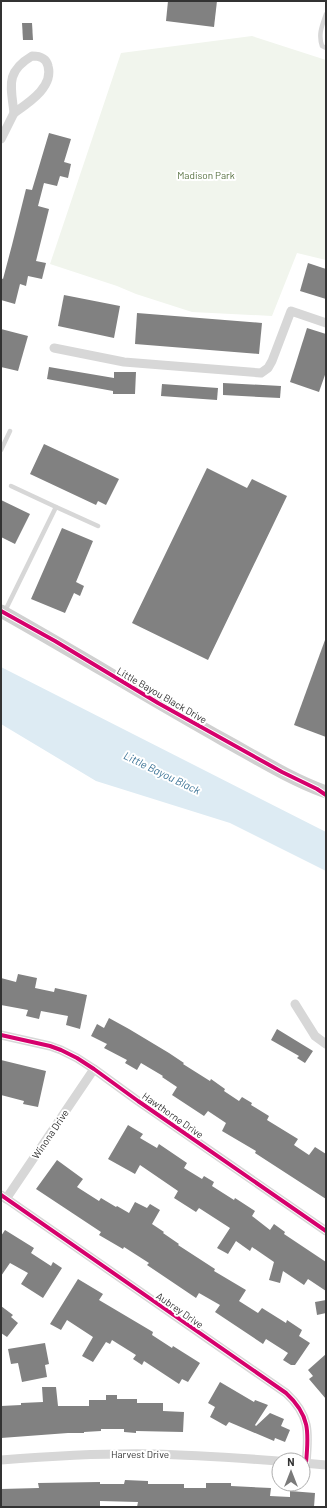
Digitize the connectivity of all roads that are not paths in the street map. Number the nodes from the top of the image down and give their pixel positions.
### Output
1 (326, 14) edge
2 (324, 28) edge
3 (326, 48) edge
4 (14, 113) junction
5 (1, 139) edge
6 (326, 324) edge
7 (54, 348) dead end
8 (10, 431) dead end
9 (1, 450) edge
10 (11, 486) dead end
11 (56, 507) junction
12 (98, 526) dead end
13 (3, 612) edge
14 (323, 792) edge
15 (295, 1004) dead end
16 (1, 1035) edge
17 (326, 1044) edge
18 (94, 1069) junction
19 (3, 1197) edge
20 (326, 1231) edge
21 (306, 1452) edge
22 (1, 1460) edge
23 (271, 1460) edge
24 (311, 1464) edge
25 (326, 1465) edge

1 - 2 lane
2 - 3 lane
4 - 4 street
4 - 5 street
6 - 7 street
8 - 9 lane
10 - 11 lane
11 - 12 lane
11 - 13 lane
13 - 14 main road, Little Bayou Black Drive
15 - 17 street
16 - 18 street, Hawthorne Drive
18 - 19 street, Winona Drive
18 - 20 street, Hawthorne Drive
19 - 21 street, Aubrey Drive
22 - 23 street, Harvest Drive
24 - 25 street

